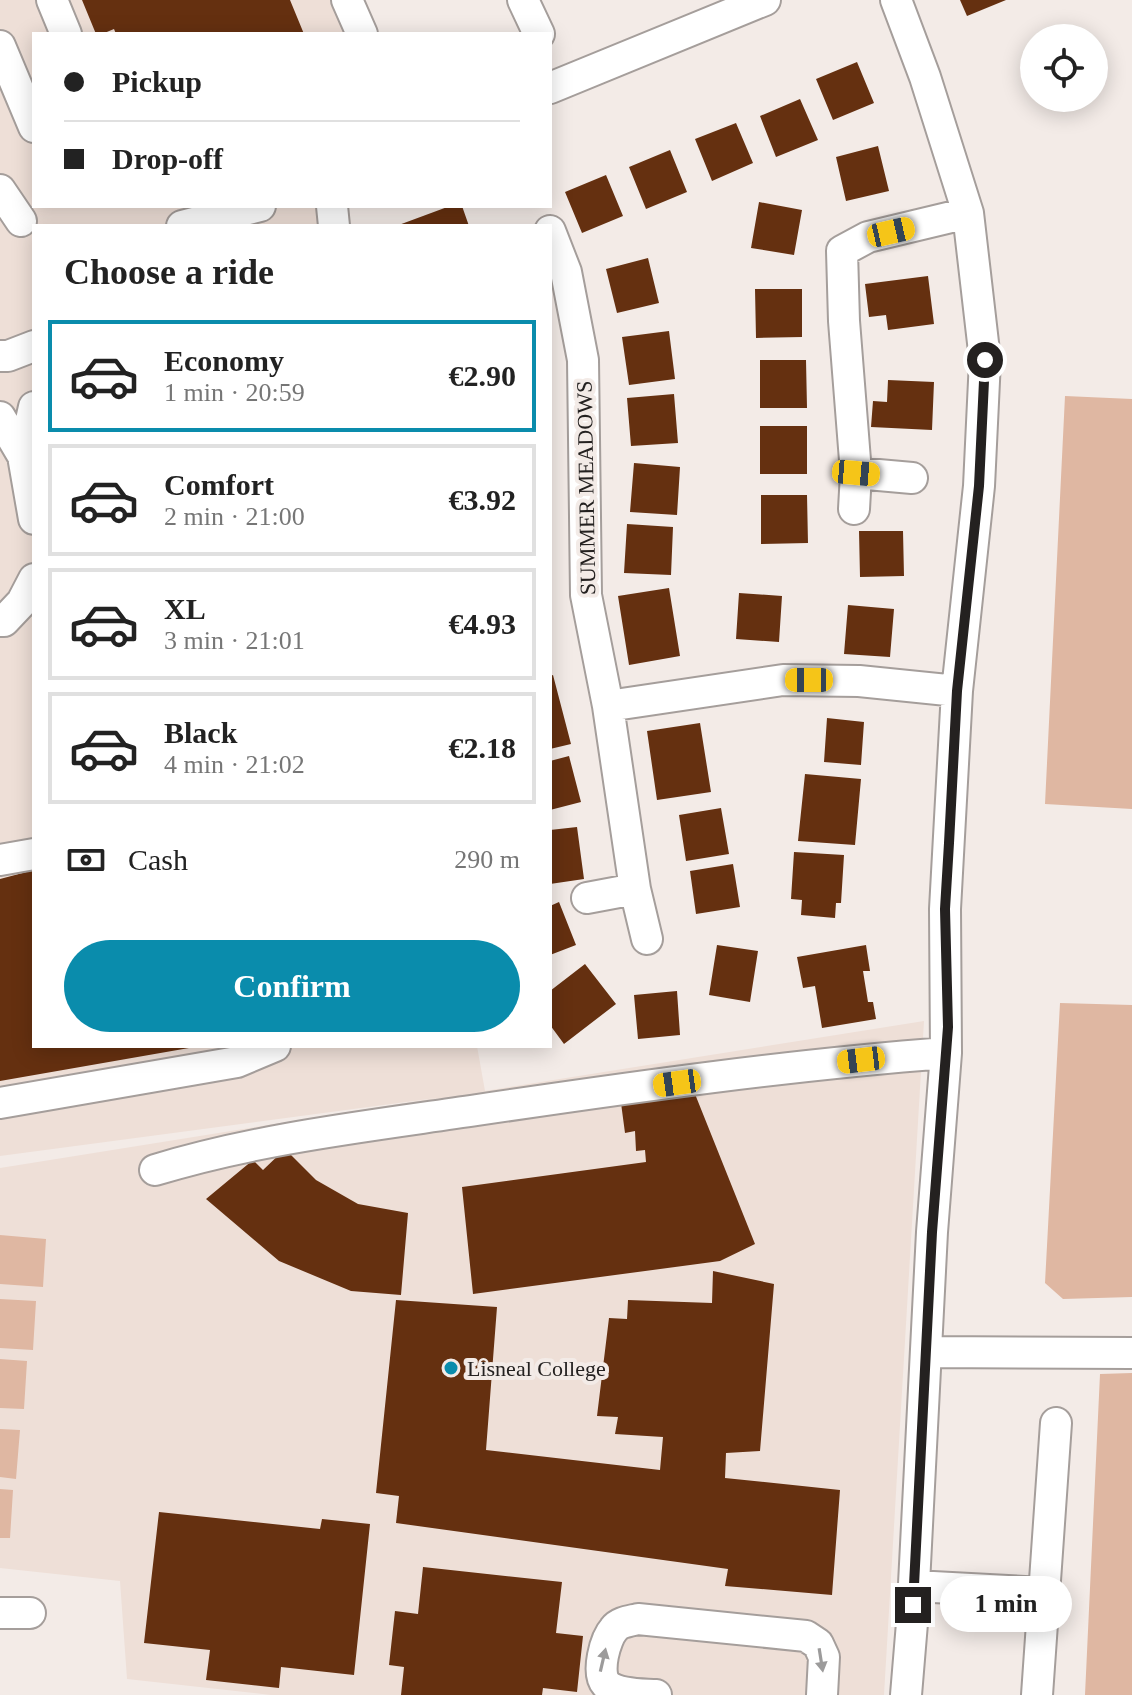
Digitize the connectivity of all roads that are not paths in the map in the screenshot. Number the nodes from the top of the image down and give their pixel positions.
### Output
1 (52, 0) edge
2 (347, 0) edge
3 (523, 0) edge
4 (765, 0) edge
5 (896, 0) edge
6 (65, 32) edge
7 (361, 32) edge
8 (538, 32) edge
9 (0, 46) edge
10 (554, 77) edge
11 (32, 123) edge
12 (0, 190) edge
13 (252, 208) edge
14 (968, 213) junction
15 (18, 222) edge
16 (190, 224) edge
17 (552, 237) edge
18 (32, 347) edge
19 (0, 356) edge
20 (32, 416) edge
21 (0, 417) edge
22 (23, 456) junction
23 (856, 473) junction
24 (912, 478) dead end
25 (32, 508) edge
26 (854, 509) dead end
27 (957, 691) junction
28 (608, 706) junction
29 (32, 854) edge
30 (0, 860) edge
31 (635, 889) junction
32 (587, 898) dead end
33 (647, 939) dead end
34 (270, 1048) edge
35 (946, 1053) junction
36 (0, 1103) edge
37 (155, 1170) dead end
38 (926, 1352) junction
39 (1132, 1353) edge
40 (1056, 1423) dead end
41 (914, 1586) junction
42 (1044, 1593) junction
43 (0, 1613) edge
44 (30, 1613) dead end
45 (656, 1695) edge
46 (822, 1695) edge
47 (906, 1695) edge
48 (1037, 1695) edge

1 - 6 street
2 - 7 street
3 - 8 street
4 - 10 street
5 - 14 street
9 - 11 street
12 - 15 street
13 - 16 street
14 - 23 street
14 - 27 street
17 - 28 street, SUMMER MEADOWS
18 - 19 street
20 - 22 street
21 - 22 street
22 - 25 street
23 - 24 street
23 - 26 street
27 - 28 street
27 - 35 street
28 - 31 street, SUMMER MEADOWS
29 - 30 street
31 - 32 street
31 - 33 street, SUMMER MEADOWS
34 - 36 street
35 - 37 street
35 - 38 street
38 - 39 street
38 - 41 street
40 - 42 street
41 - 42 street
41 - 47 street
42 - 48 street
43 - 44 street
45 -> 46 street

